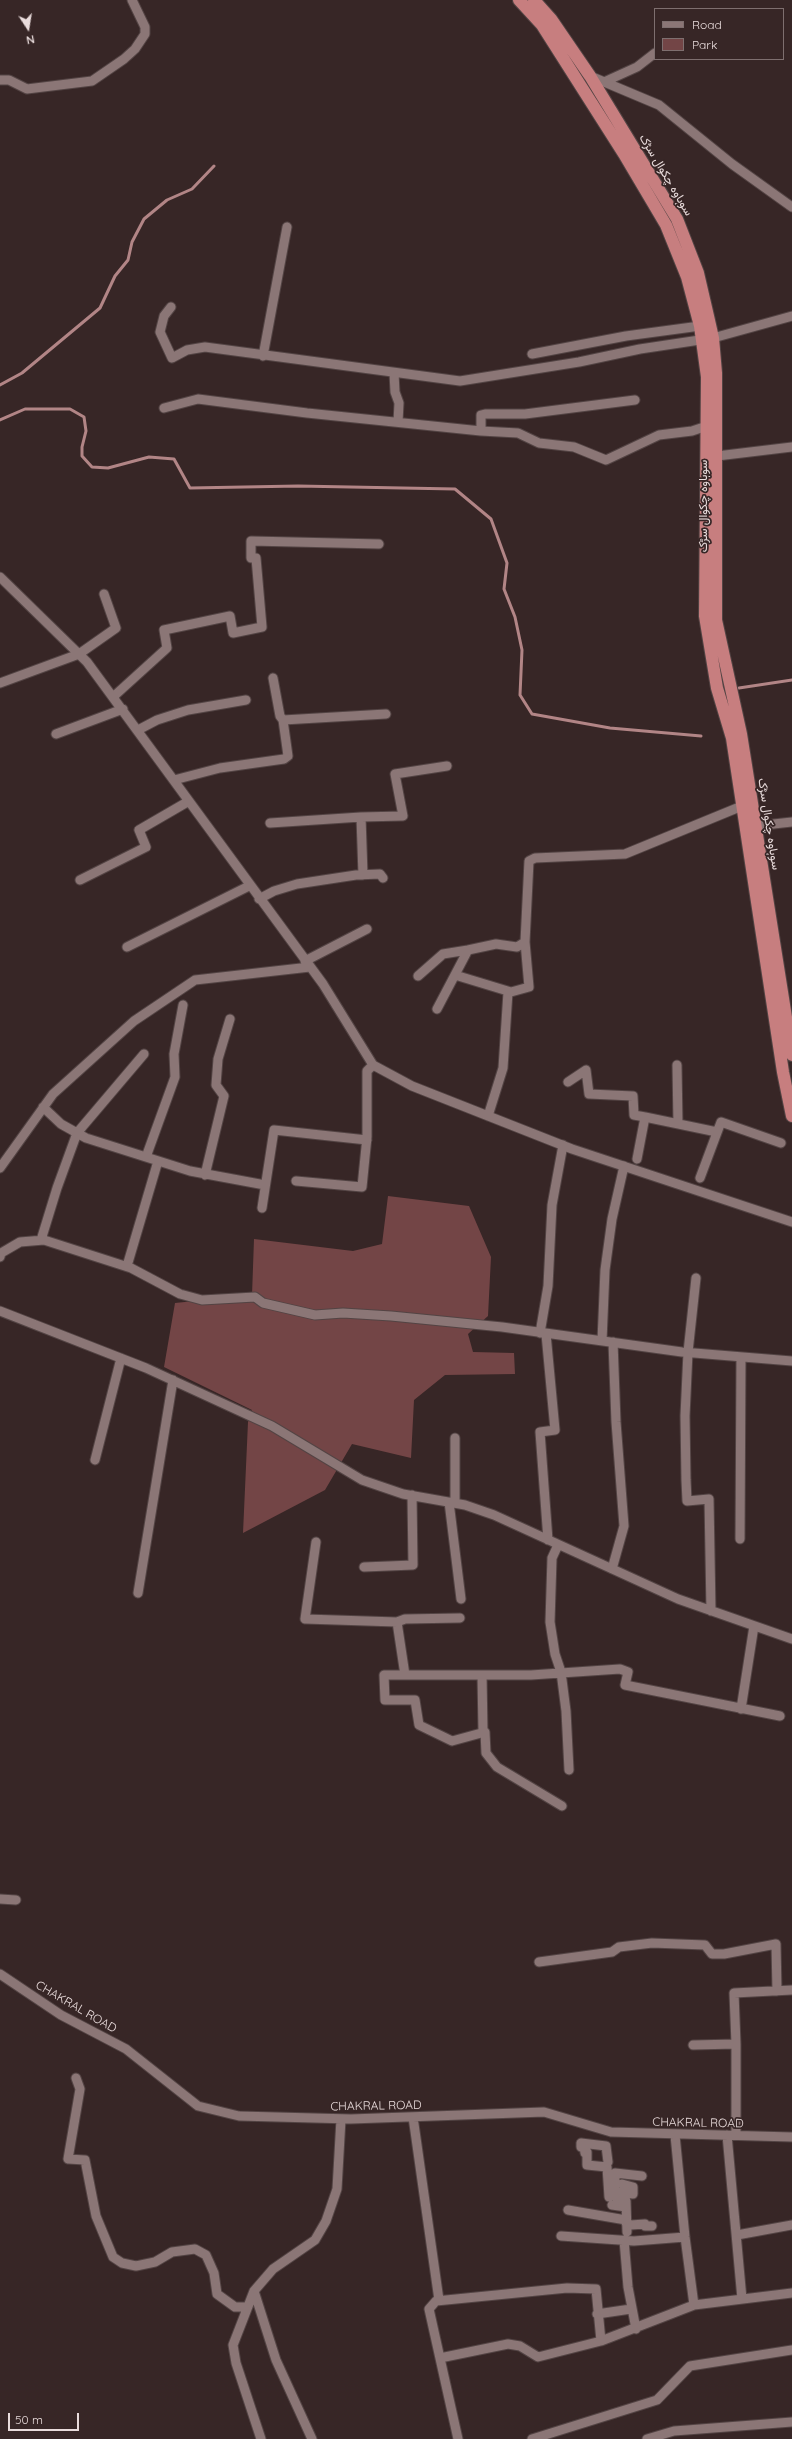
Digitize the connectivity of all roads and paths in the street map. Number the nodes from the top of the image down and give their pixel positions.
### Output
1 (132, 0) edge
2 (519, 0) edge
3 (534, 0) edge
4 (654, 54) edge
5 (590, 76) junction
6 (0, 80) edge
7 (604, 82) junction
8 (792, 207) edge
9 (287, 227) dead end
10 (171, 307) dead end
11 (792, 316) edge
12 (700, 326) junction
13 (708, 339) junction
14 (532, 354) dead end
15 (262, 356) junction
16 (394, 373) junction
17 (635, 400) dead end
18 (164, 408) dead end
19 (398, 422) junction
20 (706, 426) junction
21 (481, 431) junction
22 (792, 447) edge
23 (717, 456) junction
24 (379, 544) dead end
25 (0, 576) edge
26 (104, 594) dead end
27 (79, 654) junction
28 (273, 678) dead end
29 (0, 683) edge
30 (113, 696) junction
31 (246, 700) dead end
32 (123, 709) junction
33 (386, 714) dead end
34 (283, 720) junction
35 (138, 730) junction
36 (56, 734) dead end
37 (447, 766) dead end
38 (174, 780) junction
39 (189, 801) junction
40 (742, 806) junction
41 (361, 817) junction
42 (792, 822) edge
43 (270, 823) dead end
44 (755, 826) junction
45 (363, 875) junction
46 (383, 878) dead end
47 (80, 880) dead end
48 (249, 886) junction
49 (259, 899) junction
50 (367, 929) dead end
51 (525, 942) junction
52 (127, 947) dead end
53 (468, 950) junction
54 (307, 964) junction
55 (455, 975) junction
56 (418, 976) dead end
57 (508, 992) junction
58 (183, 1005) dead end
59 (437, 1009) dead end
60 (230, 1018) dead end
61 (144, 1054) dead end
62 (792, 1054) edge
63 (373, 1065) junction
64 (677, 1065) dead end
65 (568, 1082) dead end
66 (43, 1107) junction
67 (488, 1116) junction
68 (792, 1116) edge
69 (645, 1117) junction
70 (678, 1124) junction
71 (717, 1132) junction
72 (77, 1133) junction
73 (367, 1140) junction
74 (781, 1143) dead end
75 (563, 1146) junction
76 (146, 1157) junction
77 (637, 1159) dead end
78 (158, 1161) junction
79 (624, 1166) junction
80 (0, 1168) edge
81 (205, 1175) junction
82 (700, 1178) dead end
83 (296, 1181) dead end
84 (265, 1186) junction
85 (262, 1208) dead end
86 (792, 1222) edge
87 (41, 1240) junction
88 (0, 1257) edge
89 (127, 1266) junction
90 (696, 1278) dead end
91 (0, 1311) edge
92 (543, 1334) junction
93 (602, 1341) junction
94 (613, 1342) junction
95 (688, 1352) junction
96 (740, 1356) junction
97 (121, 1358) junction
98 (792, 1361) edge
99 (173, 1380) junction
100 (455, 1438) dead end
101 (95, 1460) dead end
102 (412, 1495) junction
103 (452, 1503) junction
104 (740, 1539) dead end
105 (548, 1540) junction
106 (316, 1542) dead end
107 (558, 1545) junction
108 (364, 1567) dead end
109 (612, 1569) junction
110 (138, 1593) dead end
111 (461, 1599) dead end
112 (711, 1611) junction
113 (460, 1618) dead end
114 (397, 1622) junction
115 (754, 1626) junction
116 (792, 1639) edge
117 (561, 1672) junction
118 (405, 1675) junction
119 (482, 1675) junction
120 (741, 1708) junction
121 (780, 1716) dead end
122 (483, 1732) junction
123 (568, 1770) dead end
124 (562, 1806) dead end
125 (0, 1899) edge
126 (16, 1900) dead end
127 (539, 1962) dead end
128 (0, 1974) edge
129 (792, 1990) edge
130 (777, 1991) junction
131 (736, 2044) junction
132 (693, 2045) dead end
133 (76, 2078) dead end
134 (413, 2117) junction
135 (341, 2119) junction
136 (611, 2132) junction
137 (675, 2135) junction
138 (732, 2135) junction
139 (792, 2137) edge
140 (608, 2162) dead end
141 (642, 2176) dead end
142 (622, 2184) dead end
143 (612, 2200) junction
144 (568, 2210) dead end
145 (792, 2225) edge
146 (652, 2226) dead end
147 (626, 2229) junction
148 (737, 2235) junction
149 (561, 2236) dead end
150 (685, 2237) junction
151 (254, 2291) junction
152 (792, 2293) edge
153 (742, 2299) junction
154 (439, 2300) junction
155 (694, 2305) junction
156 (247, 2307) junction
157 (631, 2309) junction
158 (597, 2314) junction
159 (636, 2329) junction
160 (601, 2341) junction
161 (792, 2350) edge
162 (440, 2358) junction
163 (792, 2422) edge
164 (261, 2439) edge
165 (312, 2439) edge
166 (458, 2439) edge
167 (532, 2439) edge
168 (647, 2439) edge

1 - 6 street
2 - 12 highway
3 - 5 highway, سوہاوہ چکوال سڑک
4 - 7 street
5 - 7 street
5 - 13 highway, سوہاوہ چکوال سڑک
7 - 8 street
9 - 15 street
10 - 15 street
11 - 13 street
12 - 13 highway
12 - 14 street
13 - 16 street
13 - 20 highway
13 - 23 highway, سوہاوہ چکوال سڑک
15 - 16 street
16 - 19 street
17 - 21 street
18 - 19 street
19 - 21 street
20 - 21 street
20 - 40 highway
22 - 23 street
23 - 44 highway, سوہاوہ چکوال سڑک
24 - 30 street
25 - 27 street
26 - 27 street
27 - 29 street
27 - 30 street
28 - 34 street
30 - 32 street
31 - 35 street
32 - 35 street
32 - 36 street
33 - 34 street
34 - 38 street
35 - 38 street
37 - 41 street
38 - 39 street
39 - 47 street
39 - 48 street
40 - 51 street
40 - 68 highway
41 - 43 street
41 - 45 street
42 - 44 street
44 - 62 highway, سوہاوہ چکوال سڑک
45 - 46 street
45 - 49 street
48 - 49 street
48 - 52 street
49 - 54 street
50 - 54 street
51 - 53 street
51 - 57 street
53 - 55 street
53 - 56 street
54 - 63 street
54 - 66 street
55 - 57 street
55 - 59 street
57 - 67 street
58 - 76 street
60 - 81 street
61 - 72 street
63 - 67 street
63 - 73 street
64 - 70 street
65 - 69 street
66 - 72 street
66 - 80 street
67 - 75 street
69 - 70 street
69 - 77 street
70 - 71 street
71 - 74 street
71 - 82 street
72 - 76 street
72 - 87 street
73 - 83 street
73 - 84 street
75 - 79 street
75 - 92 street
76 - 78 street
78 - 81 street
78 - 89 street
79 - 86 street
79 - 93 street
81 - 84 street
84 - 85 street
87 - 88 street
87 - 89 street
89 - 92 street
90 - 95 street
91 - 97 street
92 - 93 street
92 - 105 street
93 - 94 street
94 - 95 street
94 - 109 street
95 - 96 street
95 - 112 street
96 - 98 street
96 - 104 street
97 - 99 street
97 - 101 street
99 - 102 street
99 - 110 street
100 - 103 street
102 - 103 street
102 - 108 street
103 - 105 street
103 - 111 street
105 - 107 street
106 - 114 street
107 - 109 street
107 - 117 street
109 - 112 street
112 - 115 street
113 - 114 street
114 - 118 street
115 - 116 street
115 - 120 street
117 - 119 street
117 - 120 street
117 - 123 street
118 - 119 street
118 - 122 street
119 - 122 street
120 - 121 street
122 - 124 street
125 - 126 street
127 - 130 street
128 - 135 street, CHAKRAL ROAD
129 - 130 street
130 - 131 street
131 - 132 street
131 - 138 street
133 - 156 street
134 - 135 street, CHAKRAL ROAD
134 - 136 street, CHAKRAL ROAD
134 - 154 street
135 - 151 street
136 - 137 street, CHAKRAL ROAD
136 - 143 street
137 - 138 street, CHAKRAL ROAD
137 - 150 street
138 - 139 street, CHAKRAL ROAD
138 - 148 street
140 - 143 street
141 - 142 street
143 - 147 street
144 - 147 street
145 - 148 street
146 - 147 street
147 - 149 street
147 - 150 street
147 - 157 street
148 - 153 street
150 - 155 street
151 - 156 street
151 - 165 street
152 - 153 street
153 - 155 street
154 - 158 street
154 - 162 street
155 - 159 street
156 - 164 street
157 - 158 street
157 - 159 street
158 - 160 street
159 - 160 street
160 - 162 street
161 - 167 street
162 - 166 street
163 - 168 street

